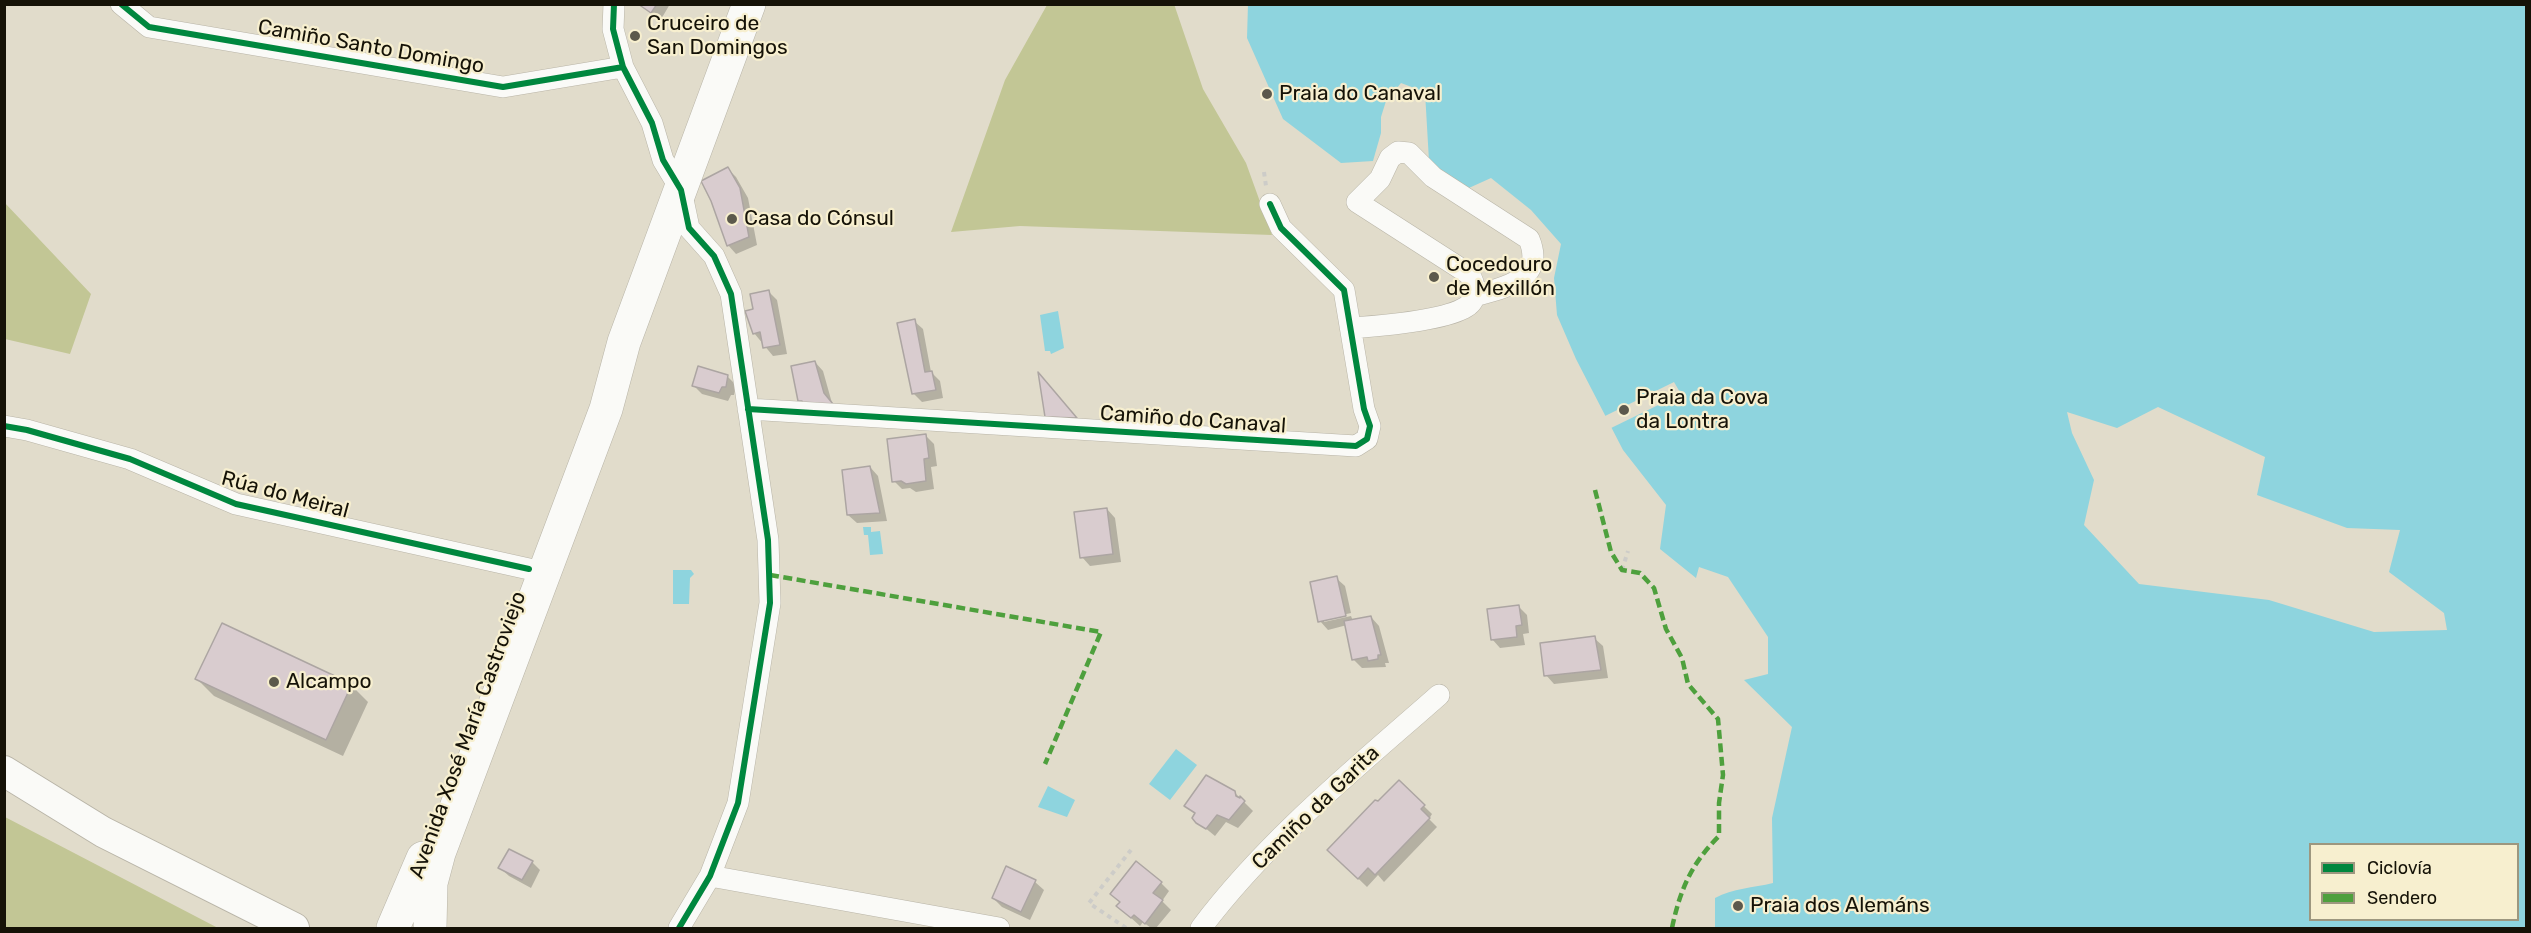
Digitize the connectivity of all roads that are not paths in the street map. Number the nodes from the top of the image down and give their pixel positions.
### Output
1 (121, 4) edge
2 (614, 4) edge
3 (749, 4) edge
4 (623, 67) junction
5 (681, 190) junction
6 (1270, 204) dead end
7 (1474, 296) junction
8 (1351, 328) junction
9 (624, 342) junction
10 (748, 409) junction
11 (4, 426) edge
12 (528, 587) junction
13 (1439, 695) dead end
14 (486, 705) junction
15 (4, 771) edge
16 (710, 876) junction
17 (291, 928) edge
18 (393, 928) edge
19 (430, 928) edge
20 (679, 928) edge
21 (999, 928) edge
22 (1201, 928) edge

1 - 4 street, Camiño Santo Domingo
2 - 4 street
3 - 5 main road, Avenida Xosé María Castroviejo
4 - 5 street
5 - 9 main road, Avenida Xosé María Castroviejo
5 - 10 street
6 - 8 street, Camiño do Canaval
7 - 7 street
7 - 8 street
8 - 10 street, Camiño do Canaval
9 - 12 main road, Avenida Xosé María Castroviejo
9 - 12 main road, Avenida Xosé María Castroviejo
10 - 16 street
11 - 12 street, Rúa do Meiral
12 - 14 main road, Avenida Xosé María Castroviejo
13 - 22 street, Camiño da Garita
14 - 18 main road, Avenida Xosé María Castroviejo
14 - 19 main road, Avenida Xosé María Castroviejo
15 - 17 main road
16 - 20 street
16 - 21 street

